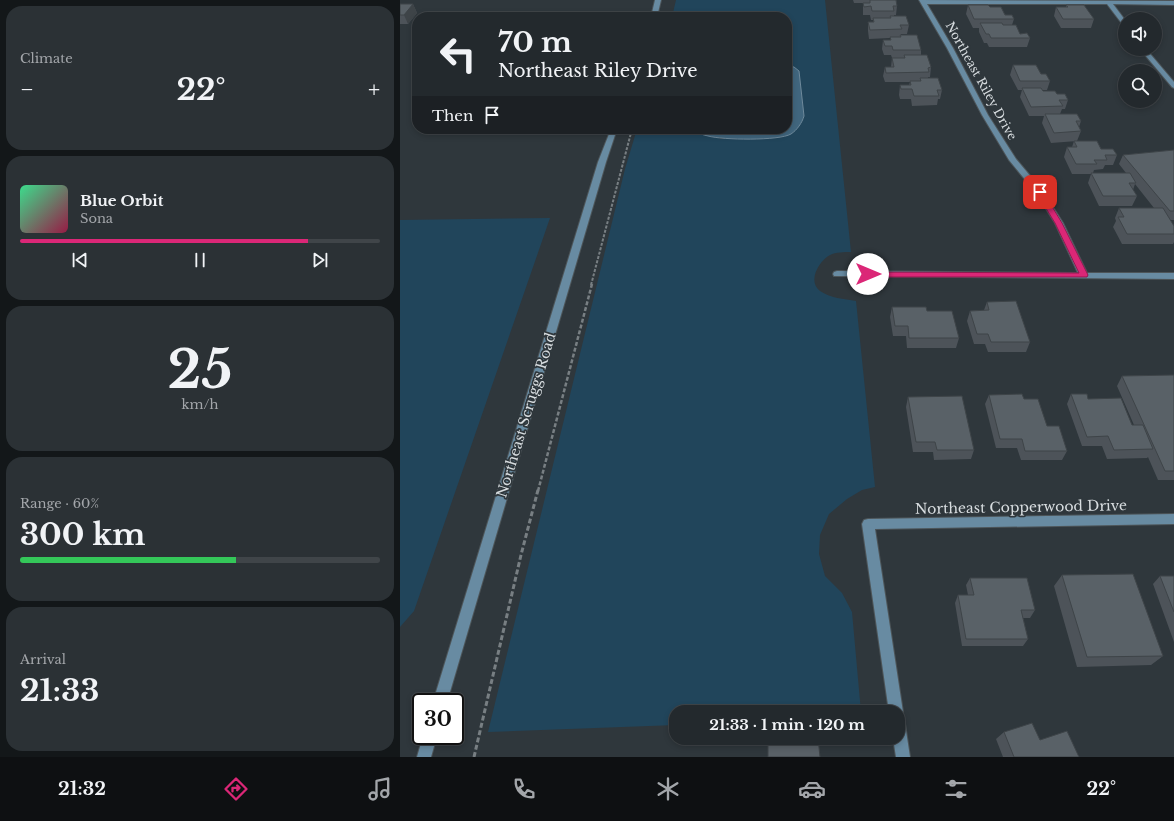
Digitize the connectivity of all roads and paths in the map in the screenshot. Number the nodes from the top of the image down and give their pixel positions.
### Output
1 (658, 0) edge
2 (922, 1) edge
3 (1109, 3) junction
4 (1174, 3) edge
5 (655, 12) edge
6 (1118, 15) edge
7 (1150, 56) edge
8 (1174, 86) edge
9 (612, 134) edge
10 (631, 134) edge
11 (837, 274) dead end
12 (1084, 275) junction
13 (1174, 276) edge
14 (1174, 519) edge
15 (443, 693) edge
16 (895, 705) edge
17 (427, 745) edge
18 (901, 745) edge
19 (424, 757) edge
20 (474, 757) edge
21 (903, 757) edge

1 - 5 street
2 - 3 street
2 - 12 street, Northeast Riley Drive
3 - 4 street
3 - 6 street
7 - 8 street
9 - 15 street, Northeast Scruggs Road
10 - 20 path
11 - 12 street
12 - 13 street
14 - 16 street, Northeast Copperwood Drive
17 - 19 street
18 - 21 street

